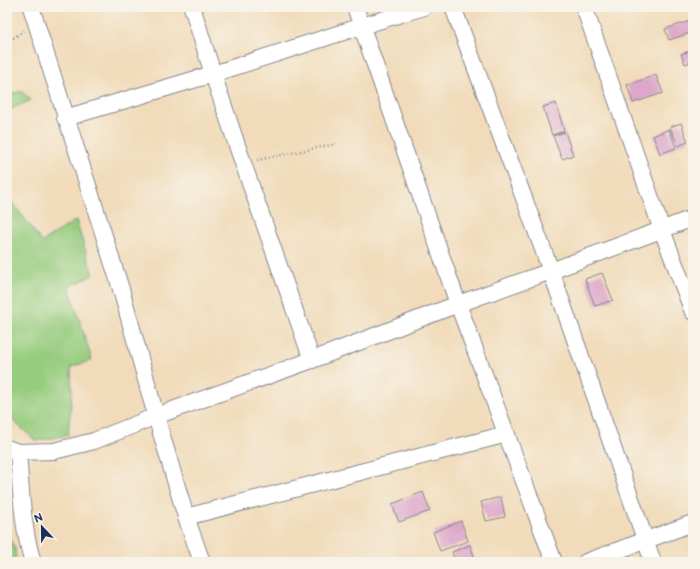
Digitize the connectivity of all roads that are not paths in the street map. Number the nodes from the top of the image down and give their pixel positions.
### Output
1 (192, 7) edge
2 (355, 7) edge
3 (424, 7) edge
4 (453, 7) edge
5 (584, 7) edge
6 (33, 14) edge
7 (362, 26) junction
8 (212, 74) junction
9 (65, 118) junction
10 (693, 218) edge
11 (662, 230) junction
12 (551, 271) junction
13 (458, 304) junction
14 (693, 312) edge
15 (312, 360) junction
16 (156, 416) junction
17 (507, 434) junction
18 (13, 450) edge
19 (186, 517) junction
20 (693, 523) edge
21 (645, 541) junction
22 (33, 562) edge
23 (202, 562) edge
24 (554, 562) edge
25 (586, 562) edge
26 (653, 562) edge

1 - 8 street
2 - 7 street
3 - 7 street
4 - 12 street
5 - 11 street
6 - 9 street
7 - 8 street
7 - 13 street
8 - 9 street
8 - 15 street
9 - 16 street
10 - 11 street
11 - 12 street
11 - 14 street
12 - 13 street
12 - 21 street
13 - 15 street
13 - 17 street
15 - 16 street
16 - 18 street
16 - 19 street
17 - 19 street
17 - 24 street
18 - 22 street
19 - 23 street
20 - 21 street
21 - 25 street
21 - 26 street

